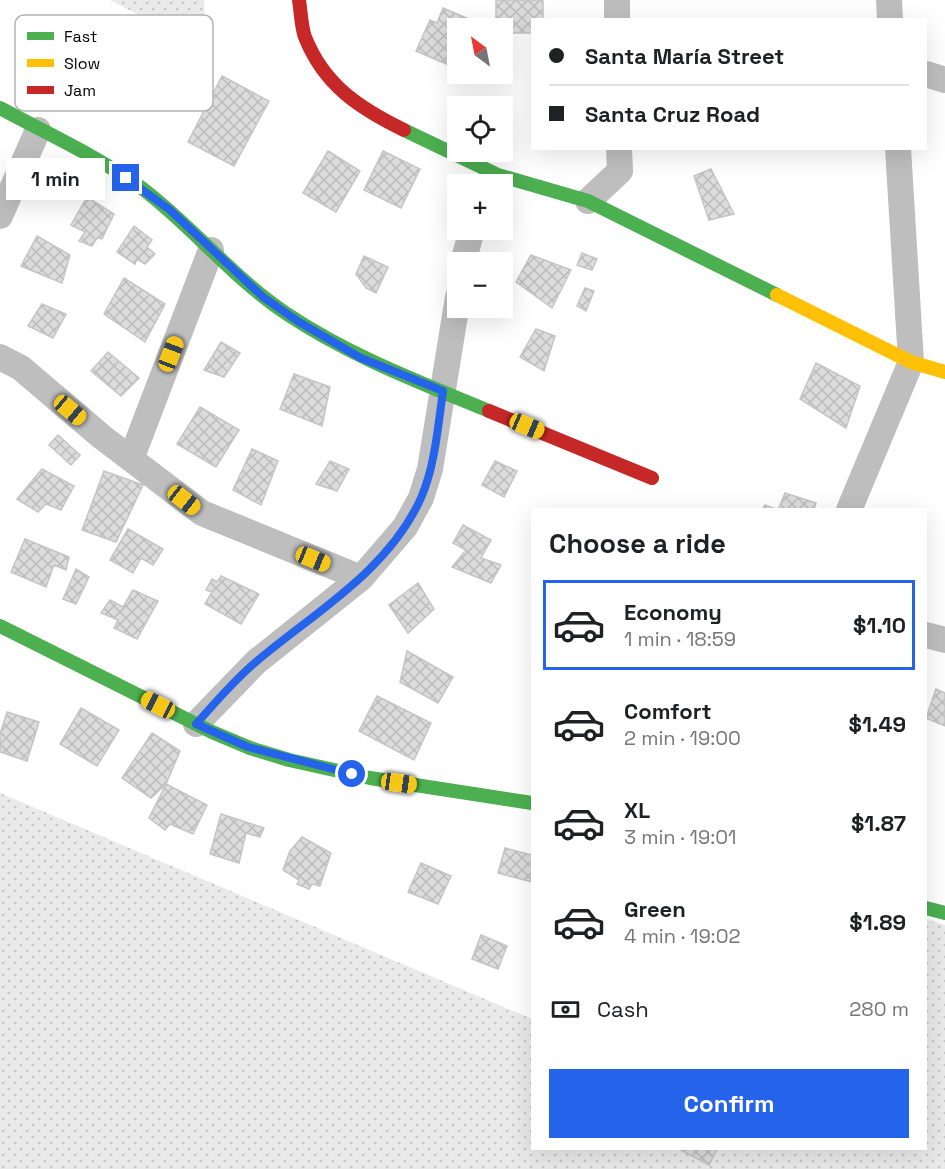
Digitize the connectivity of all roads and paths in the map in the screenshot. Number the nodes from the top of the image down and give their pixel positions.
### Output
1 (299, 0) edge
2 (616, 0) edge
3 (889, 0) edge
4 (617, 18) edge
5 (890, 18) edge
6 (927, 74) edge
7 (945, 80) edge
8 (0, 108) edge
9 (38, 130) junction
10 (619, 150) edge
11 (898, 150) edge
12 (484, 174) edge
13 (513, 184) edge
14 (588, 201) junction
15 (0, 216) edge
16 (211, 250) junction
17 (455, 318) edge
18 (0, 357) edge
19 (911, 362) junction
20 (945, 372) edge
21 (443, 391) junction
22 (131, 459) junction
23 (652, 478) dead end
24 (850, 508) edge
25 (362, 578) junction
26 (0, 626) edge
27 (927, 635) edge
28 (945, 640) edge
29 (196, 724) junction
30 (531, 803) edge
31 (927, 908) edge
32 (945, 913) edge

1 - 12 street
2 - 4 street
3 - 5 street
6 - 7 street
8 - 9 street
9 - 15 street
9 - 16 street
10 - 14 street
11 - 19 street
13 - 14 street
14 - 19 street
16 - 21 street
16 - 22 street
17 - 21 street
18 - 22 street
19 - 20 street
19 - 24 street
21 - 23 street
21 - 25 street
22 - 25 street
25 - 29 street
26 - 29 street
27 - 28 street
29 - 30 street
31 - 32 street

